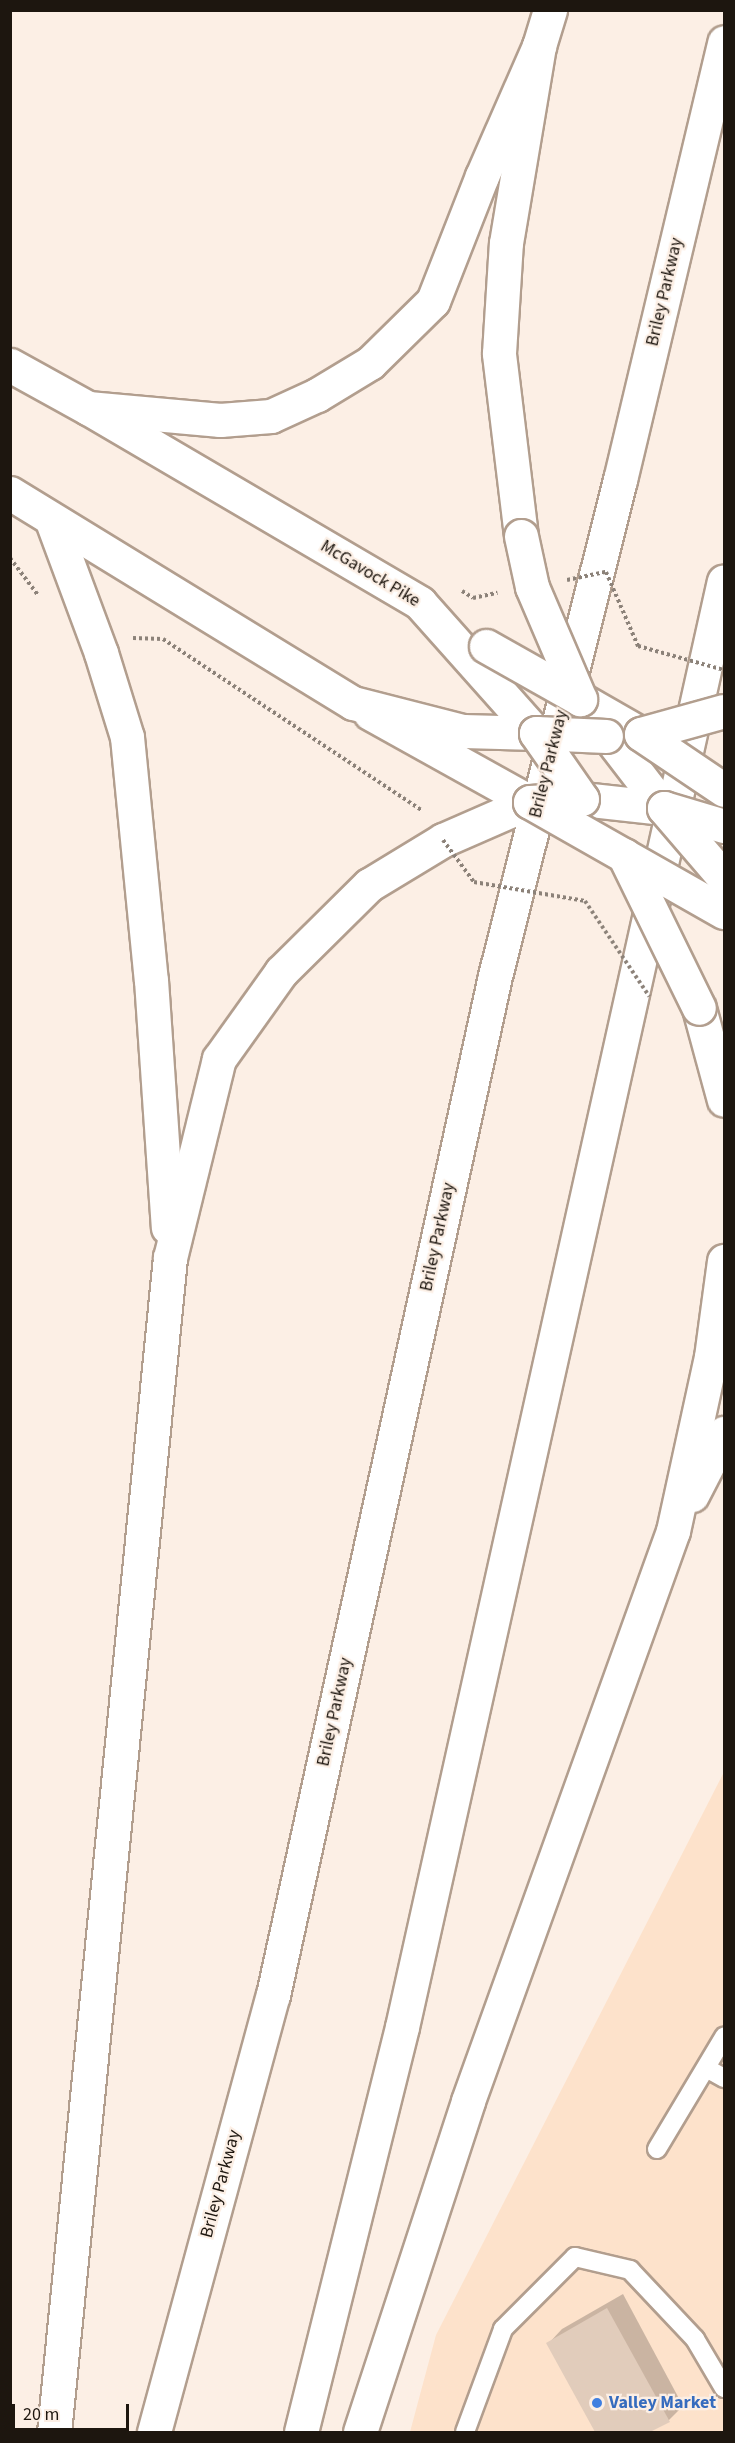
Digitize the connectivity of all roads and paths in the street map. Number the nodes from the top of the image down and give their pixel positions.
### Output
1 (550, 10) edge
2 (724, 42) edge
3 (539, 46) junction
4 (10, 365) edge
5 (88, 408) junction
6 (10, 494) edge
7 (52, 521) junction
8 (10, 558) edge
9 (724, 581) edge
10 (532, 587) junction
11 (45, 606) dead end
12 (101, 653) junction
13 (483, 657) junction
14 (724, 670) edge
15 (580, 699) junction
16 (724, 711) edge
17 (536, 733) junction
18 (641, 734) junction
19 (606, 736) junction
20 (461, 746) junction
21 (724, 790) edge
22 (582, 799) junction
23 (530, 802) junction
24 (664, 808) junction
25 (724, 826) edge
26 (436, 829) junction
27 (624, 855) junction
28 (724, 878) edge
29 (724, 912) edge
30 (699, 1008) junction
31 (724, 1100) edge
32 (170, 1258) junction
33 (724, 1261) edge
34 (724, 1433) edge
35 (673, 1531) junction
36 (724, 2037) edge
37 (706, 2068) junction
38 (724, 2078) edge
39 (657, 2150) dead end
40 (724, 2388) edge
41 (54, 2433) edge
42 (154, 2433) edge
43 (301, 2433) edge
44 (360, 2433) edge
45 (465, 2433) edge

1 - 3 main road
2 - 42 main road, Briley Parkway
3 - 5 main road
3 - 10 main road, bridge
4 - 5 main road, McGavock Pike
5 - 13 main road, McGavock Pike
6 - 7 main road
7 - 12 main road
7 - 20 main road
8 - 11 path
9 - 43 main road
10 - 14 path, bridge
10 - 15 main road, bridge
12 - 26 path
12 - 32 main road
13 - 15 main road, McGavock Pike, bridge
13 - 17 main road
15 - 18 main road, McGavock Pike
15 - 19 main road
16 - 18 main road, bridge
17 - 19 main road, bridge
17 - 20 main road
17 - 22 main road, bridge
18 - 19 main road
18 - 21 main road, McGavock Pike, bridge
19 - 24 main road
20 - 23 main road
22 - 23 main road, bridge
22 - 24 main road
22 - 27 main road, bridge
23 - 26 main road
23 - 27 main road, bridge
24 - 25 main road, bridge
24 - 28 main road, bridge
26 - 30 path, bridge
26 - 32 main road
27 - 29 main road, bridge
27 - 30 main road, bridge
30 - 31 main road
32 - 41 main road
33 - 35 main road
34 - 35 main road
35 - 44 main road
36 - 37 lane
37 - 38 lane
37 - 39 lane
40 - 45 lane

